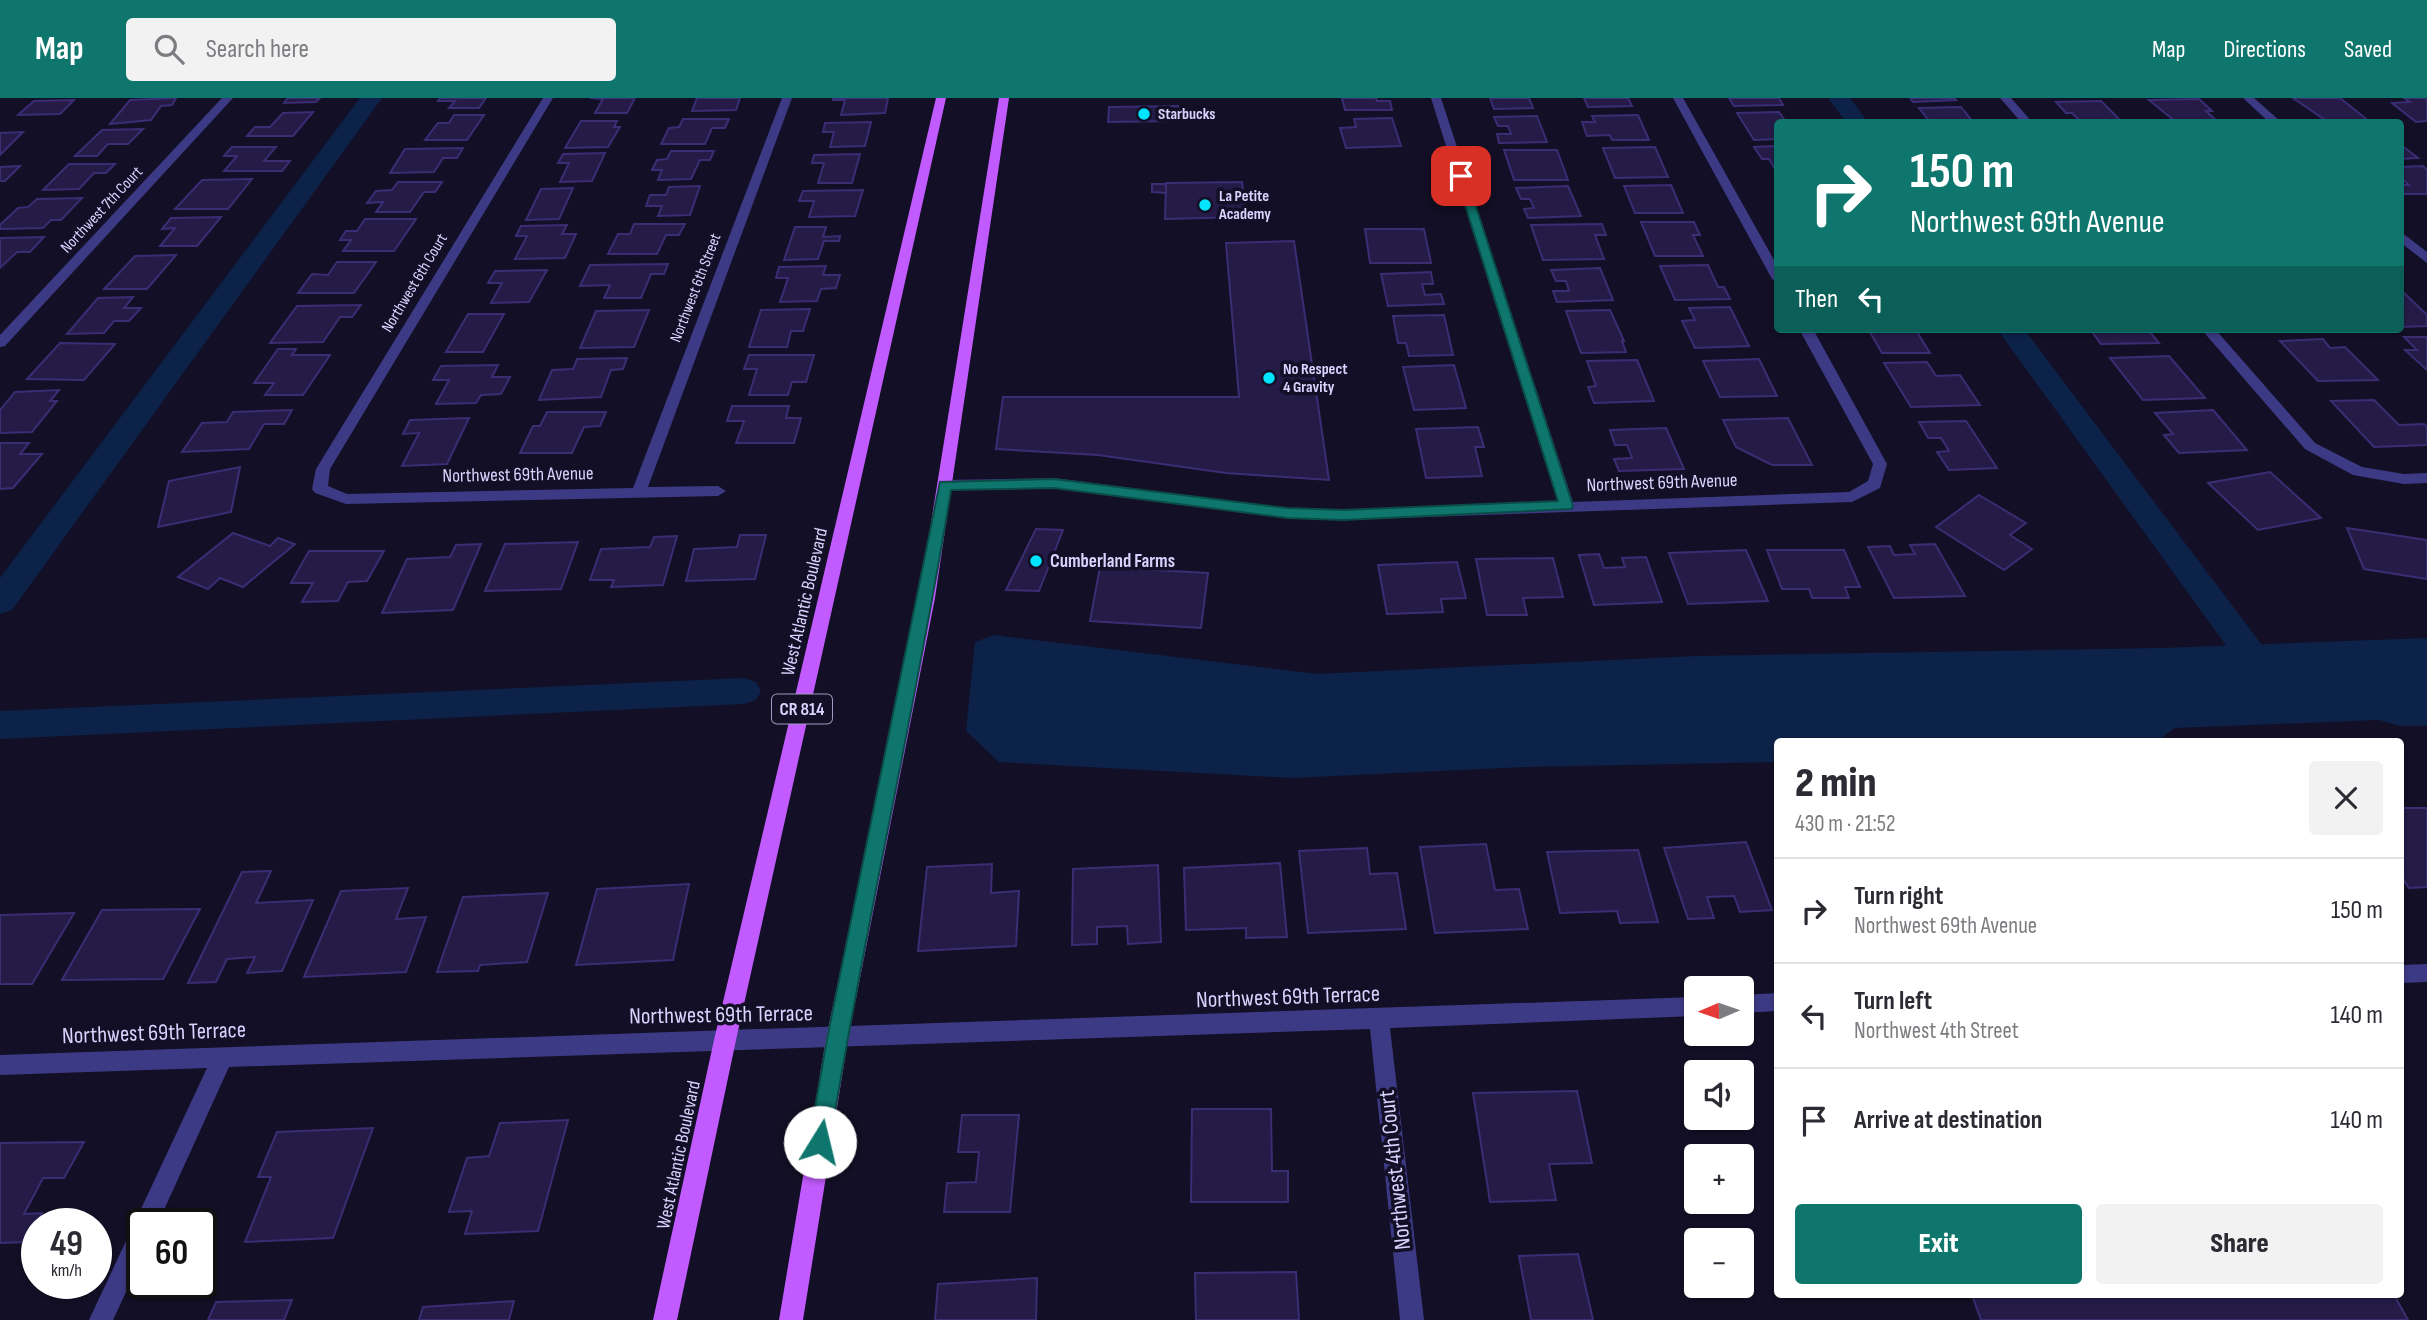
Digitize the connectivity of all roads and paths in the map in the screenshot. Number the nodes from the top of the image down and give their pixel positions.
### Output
1 (228, 98) edge
2 (548, 98) edge
3 (787, 98) edge
4 (941, 98) edge
5 (1004, 98) edge
6 (1436, 98) edge
7 (1678, 98) edge
8 (2005, 98) edge
9 (2248, 98) edge
10 (2024, 119) edge
11 (2272, 119) edge
12 (2404, 239) edge
13 (2427, 259) edge
14 (1774, 272) edge
15 (1808, 333) edge
16 (2211, 333) edge
17 (0, 343) edge
18 (2427, 478) edge
19 (945, 485) junction
20 (320, 489) joint
21 (639, 491) junction
22 (718, 491) dead end
23 (1566, 506) junction
24 (2427, 973) edge
25 (2404, 974) edge
26 (1774, 1002) edge
27 (1754, 1003) edge
28 (1684, 1007) edge
29 (1378, 1020) junction
30 (837, 1039) junction
31 (726, 1040) junction
32 (223, 1057) junction
33 (0, 1065) edge
34 (153, 1208) edge
35 (126, 1266) edge
36 (101, 1320) edge
37 (665, 1320) edge
38 (792, 1320) edge
39 (1412, 1320) edge

1 - 17 street, Northwest 7th Court
2 - 20 street, Northwest 6th Court
3 - 21 street, Northwest 6th Street
4 - 31 main road, West Atlantic Boulevard / CR 814
5 - 19 main road
6 - 23 street
7 - 14 street
8 - 10 street
9 - 11 street
12 - 13 street
15 - 23 street, Northwest 69th Avenue
16 - 18 street
19 - 23 street, Northwest 69th Avenue
19 - 30 main road
20 - 21 street, Northwest 69th Avenue
21 - 22 street, Northwest 69th Avenue
24 - 25 street
26 - 27 street
28 - 29 street, Northwest 69th Terrace
29 - 30 street, Northwest 69th Terrace
29 - 39 street, Northwest 4th Court
30 - 31 street, Northwest 69th Terrace
30 - 38 main road
31 - 32 street, Northwest 69th Terrace
31 - 37 main road, West Atlantic Boulevard / CR 814
32 - 33 street, Northwest 69th Terrace
32 - 34 street
35 - 36 street

